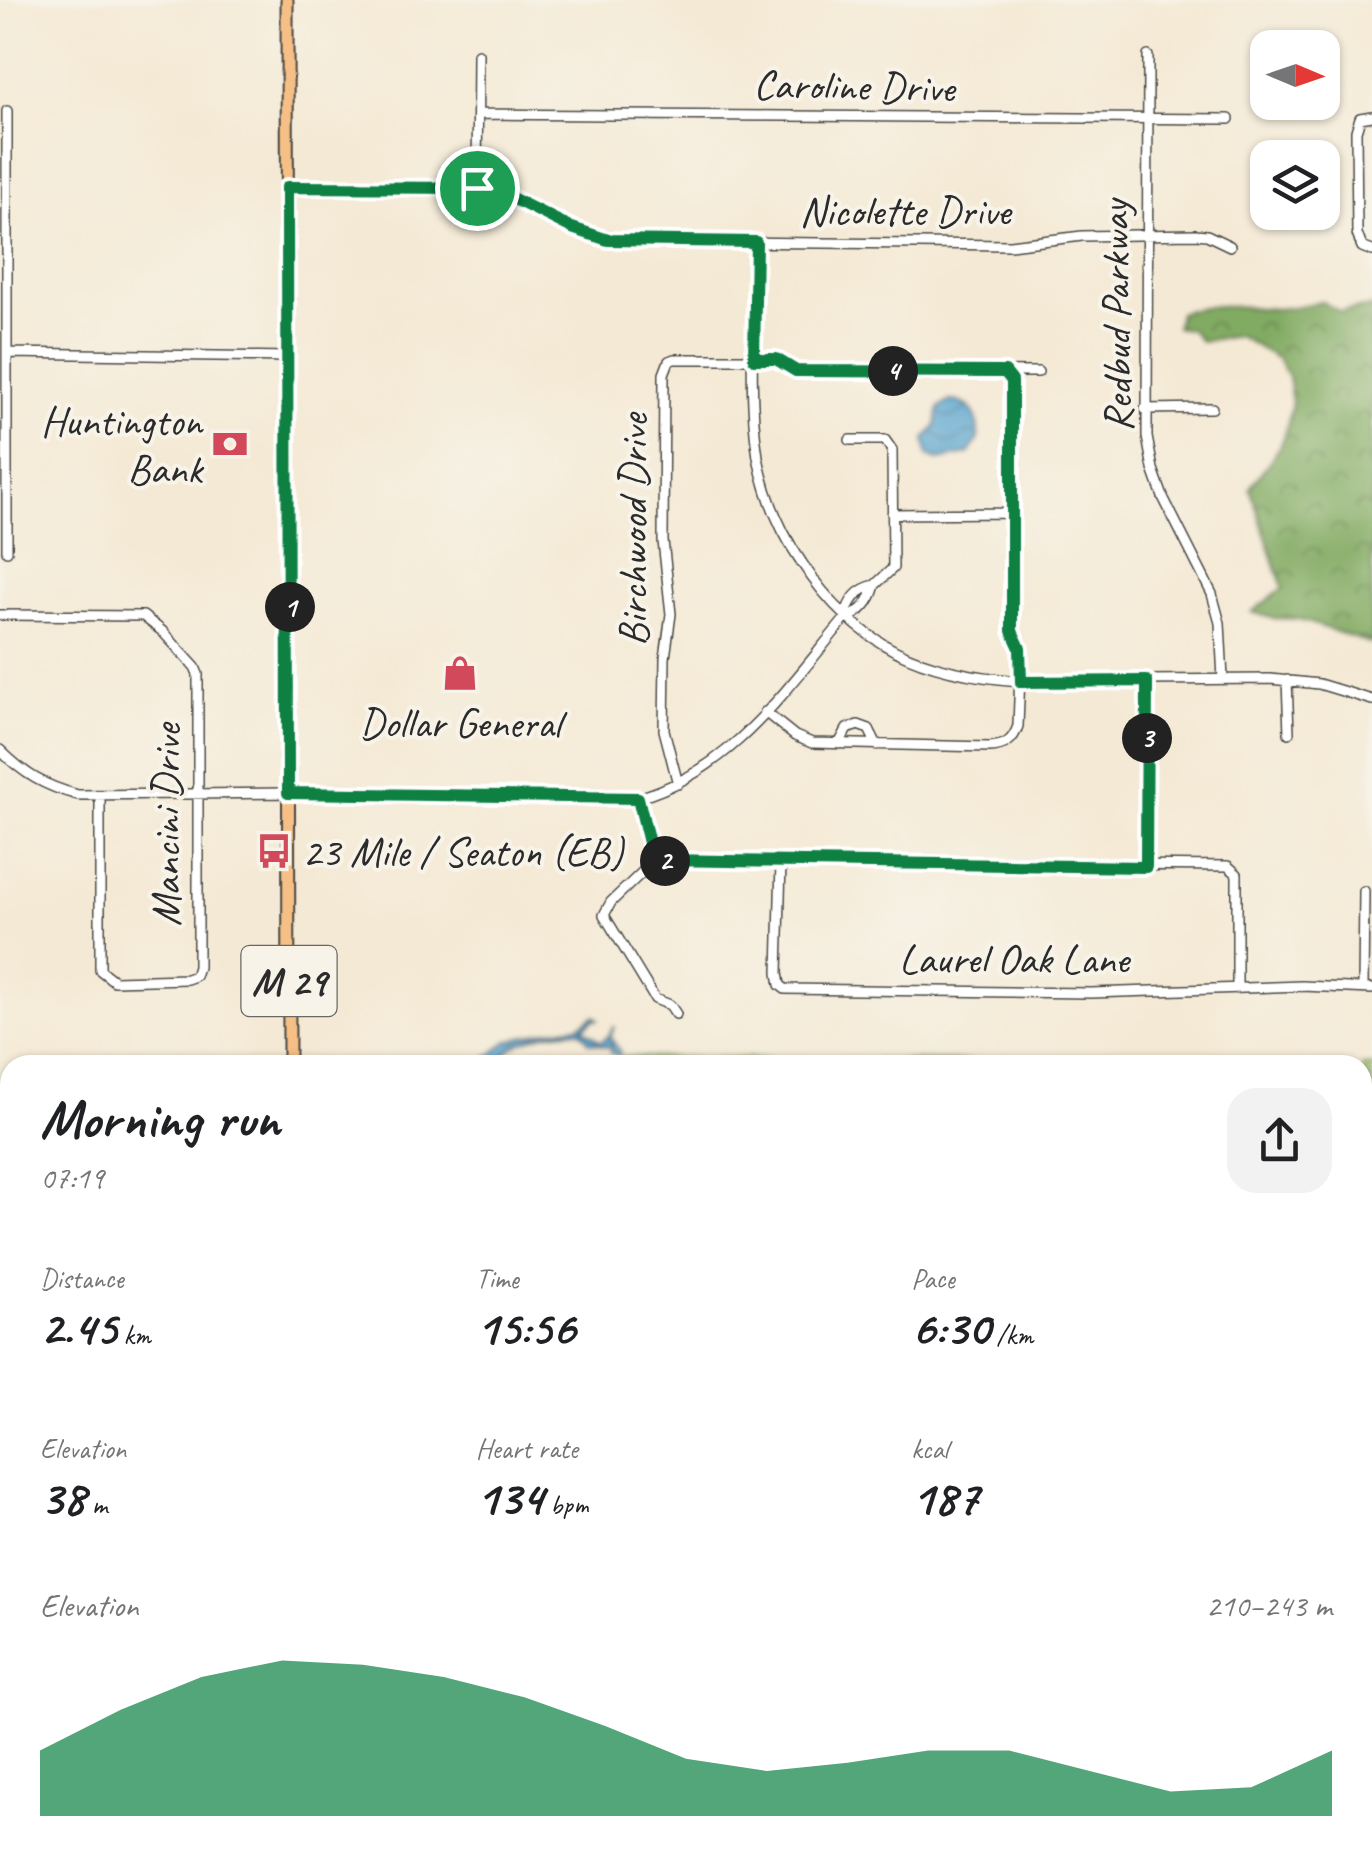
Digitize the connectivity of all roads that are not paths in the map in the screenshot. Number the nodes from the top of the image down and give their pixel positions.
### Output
1 (287, 0) edge
2 (478, 54) dead end
3 (1148, 56) dead end
4 (7, 110) dead end
5 (478, 114) junction
6 (1372, 116) edge
7 (1230, 119) dead end
8 (1146, 120) junction
9 (287, 187) junction
10 (477, 188) junction
11 (1147, 235) junction
12 (756, 242) junction
13 (1230, 246) dead end
14 (1367, 249) edge
15 (3, 266) edge
16 (8, 353) junction
17 (290, 357) junction
18 (754, 359) junction
19 (1005, 372) junction
20 (1038, 372) dead end
21 (1212, 408) dead end
22 (1145, 409) junction
23 (850, 440) dead end
24 (4, 502) edge
25 (1012, 513) junction
26 (892, 514) junction
27 (7, 551) dead end
28 (0, 615) edge
29 (846, 619) junction
30 (1223, 679) junction
31 (1287, 680) junction
32 (1147, 681) junction
33 (1021, 682) junction
34 (1372, 700) edge
35 (766, 712) junction
36 (1289, 733) dead end
37 (838, 744) junction
38 (878, 745) junction
39 (0, 750) edge
40 (678, 784) junction
41 (288, 793) junction
42 (197, 795) junction
43 (100, 796) junction
44 (638, 798) junction
45 (656, 859) junction
46 (781, 862) junction
47 (1146, 867) junction
48 (1364, 892) dead end
49 (1368, 988) edge
50 (1237, 989) junction
51 (676, 1014) dead end
52 (288, 1055) edge

1 - 9 main road, M 29
2 - 5 street
3 - 8 street, Redbud Parkway
4 - 15 street
5 - 8 street, Caroline Drive
5 - 10 street
6 - 14 street
7 - 8 street, Caroline Drive
8 - 11 street, Redbud Parkway
9 - 10 street, Nicolette Drive
9 - 17 main road, M 29
10 - 12 street, Nicolette Drive
11 - 12 street, Nicolette Drive
11 - 13 street, Nicolette Drive
11 - 22 street, Redbud Parkway
12 - 18 street
15 - 16 street
16 - 17 street
16 - 24 street
17 - 41 main road, M 29
18 - 19 street
18 - 29 street
18 - 40 street, Birchwood Drive
19 - 20 street
19 - 25 street
21 - 22 street
22 - 30 street, Redbud Parkway
23 - 26 street
24 - 27 street
25 - 26 street
25 - 33 street
26 - 29 street
28 - 42 street, Mancini Drive
29 - 33 street
29 - 35 street
30 - 31 street
30 - 32 street
31 - 34 street
31 - 36 street
32 - 33 street
32 - 47 street
33 - 38 street
35 - 37 street
35 - 40 street
37 - 38 street
37 - 38 street
39 - 43 street
40 - 44 street
41 - 42 street
41 - 44 street
41 - 52 main road, M 29
42 - 43 street
42 - 43 street, Mancini Drive
44 - 45 street
45 - 46 street
45 - 51 street
46 - 47 street
46 - 50 street, Laurel Oak Lane
47 - 50 street
48 - 49 street
49 - 50 street, Laurel Oak Lane

